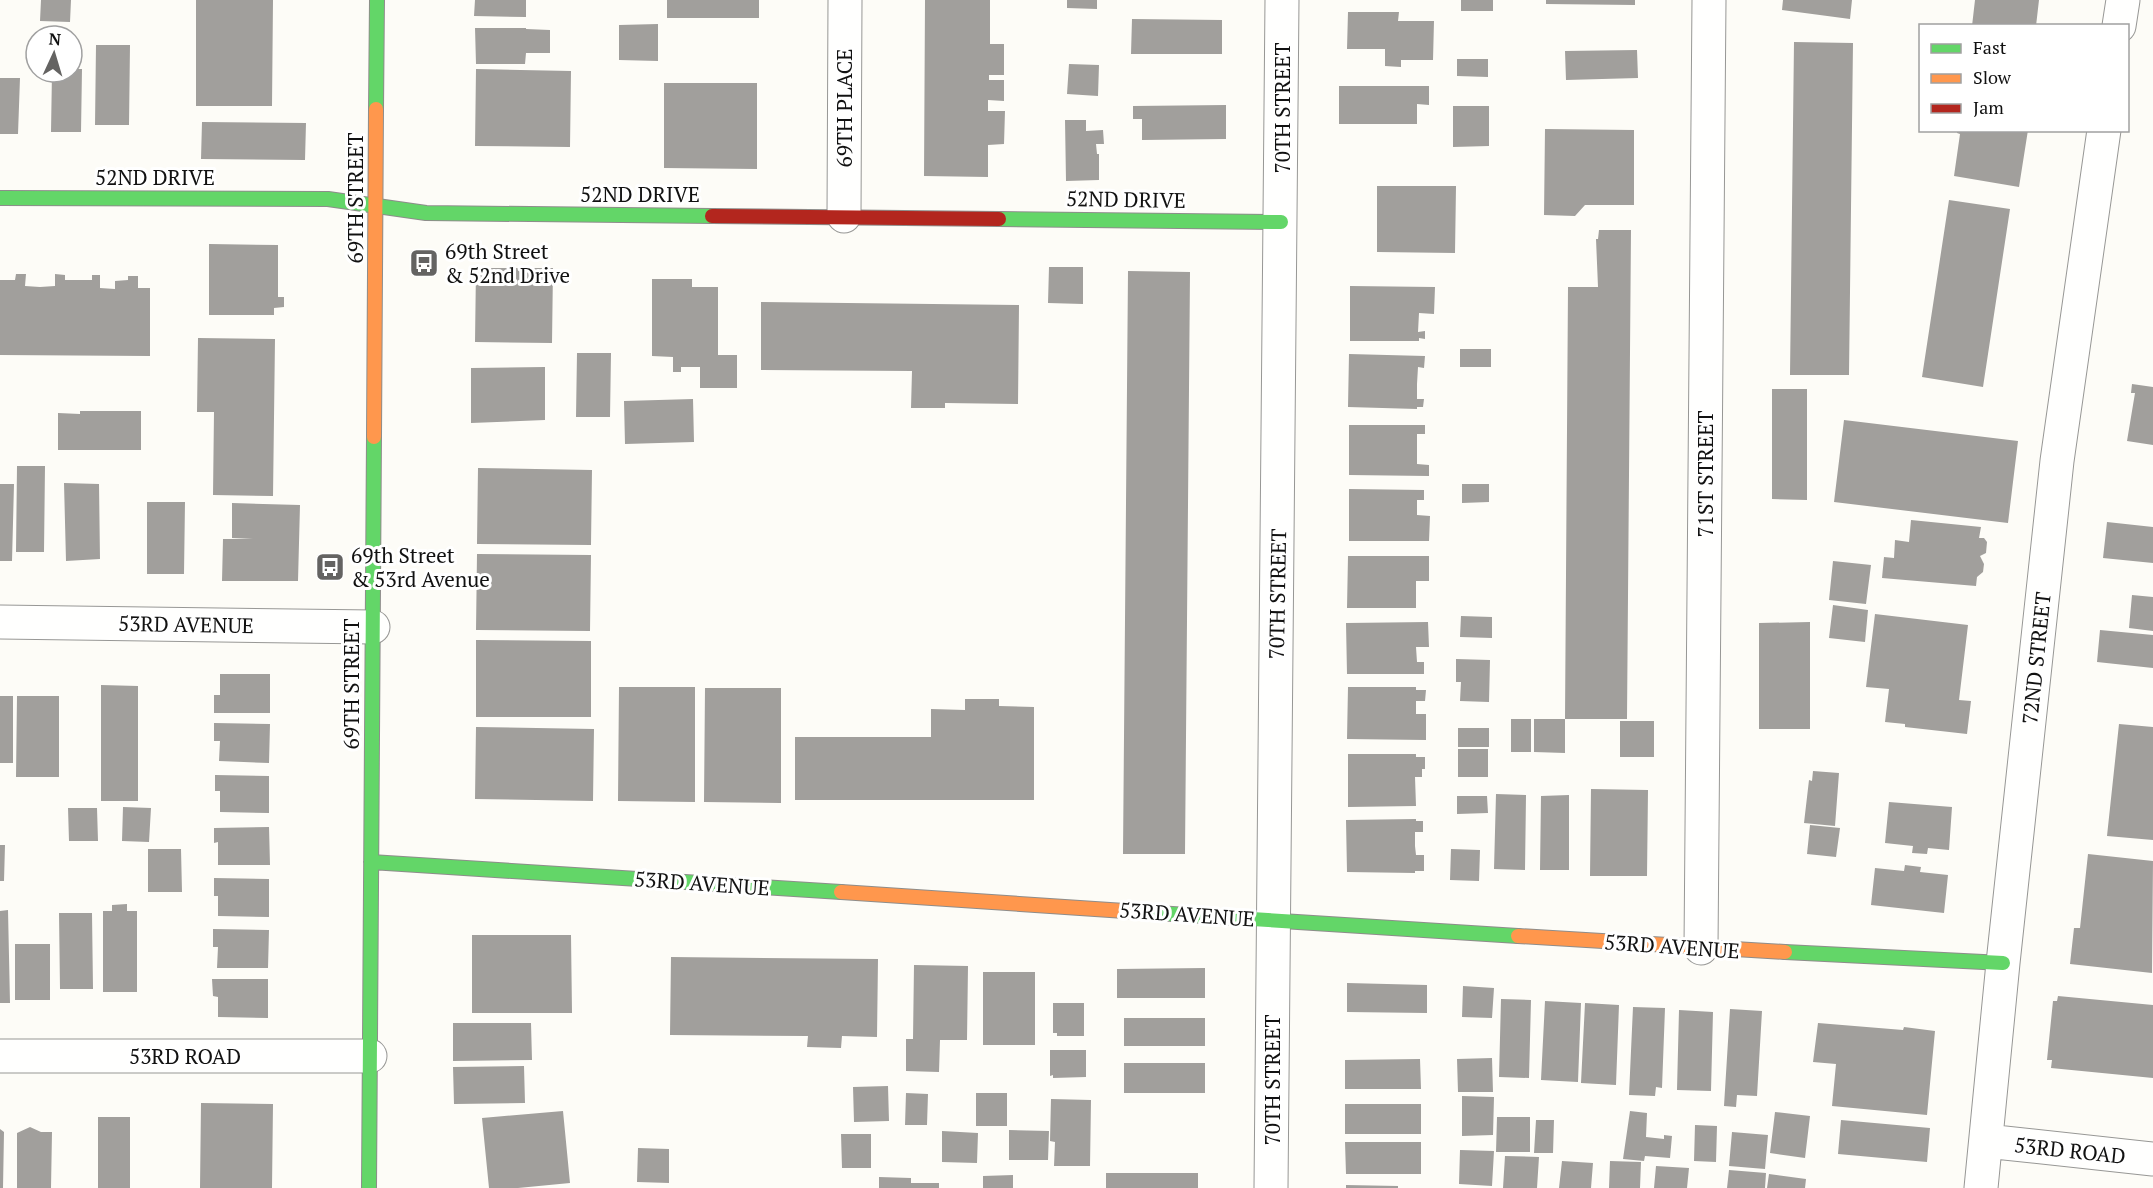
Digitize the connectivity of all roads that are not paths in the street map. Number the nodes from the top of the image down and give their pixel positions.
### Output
1 (377, 0) edge
2 (845, 0) edge
3 (1282, 0) edge
4 (1709, 0) edge
5 (2123, 0) edge
6 (2119, 24) edge
7 (2104, 132) edge
8 (0, 198) edge
9 (377, 207) junction
10 (844, 216) junction
11 (1281, 222) junction
12 (0, 622) edge
13 (372, 627) junction
14 (371, 862) junction
15 (1273, 919) junction
16 (1701, 948) junction
17 (2003, 963) junction
18 (0, 1056) edge
19 (370, 1056) junction
20 (1986, 1141) junction
21 (2153, 1159) edge
22 (369, 1188) edge
23 (1271, 1188) edge
24 (1982, 1188) edge

1 - 9 street, 69TH STREET
2 - 10 street, 69TH PLACE
3 - 11 street, 70TH STREET
4 - 16 street, 71ST STREET
5 - 6 street
7 - 17 street, 72ND STREET
8 - 9 street, 52ND DRIVE
9 - 10 street, 52ND DRIVE
9 - 13 street, 69TH STREET
10 - 11 street, 52ND DRIVE
11 - 15 street, 70TH STREET
12 - 13 street, 53RD AVENUE
13 - 14 street, 69TH STREET
14 - 15 street, 53RD AVENUE
14 - 19 street, 69TH STREET
15 - 16 street, 53RD AVENUE
15 - 23 street, 70TH STREET
16 - 17 street, 53RD AVENUE
17 - 20 street, 72ND STREET
18 - 19 street, 53RD ROAD
19 - 22 street, 69TH STREET
20 - 21 street, 53RD ROAD
20 - 24 street, 72ND STREET

